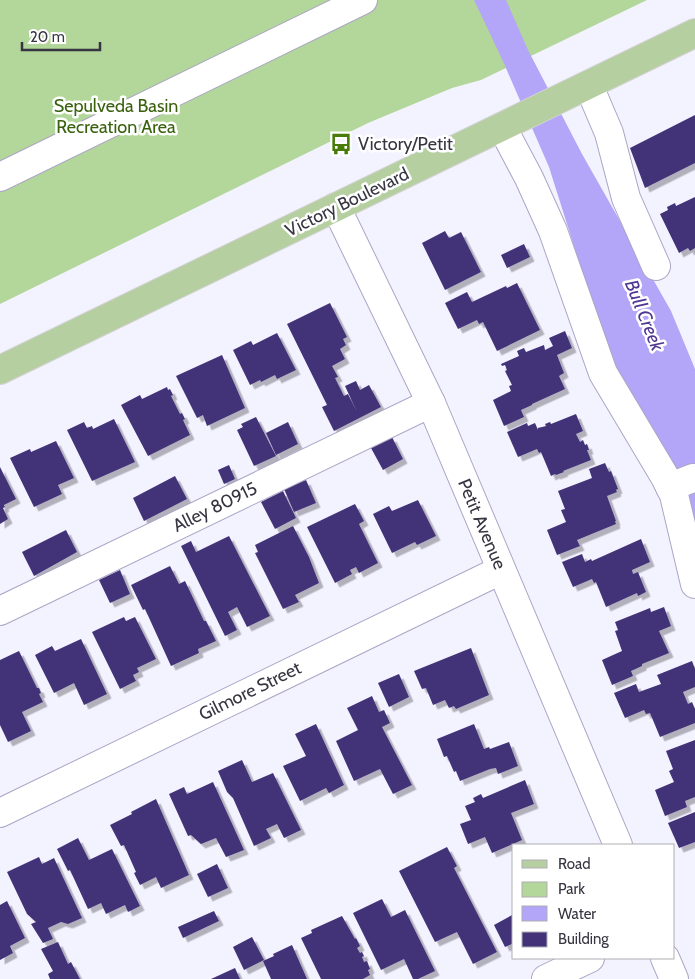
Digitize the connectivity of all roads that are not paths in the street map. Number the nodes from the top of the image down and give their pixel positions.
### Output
1 (363, 0) edge
2 (695, 34) edge
3 (582, 89) junction
4 (508, 125) junction
5 (0, 177) edge
6 (336, 207) junction
7 (656, 266) dead end
8 (0, 370) edge
9 (430, 403) junction
10 (501, 570) junction
11 (695, 584) edge
12 (0, 611) edge
13 (0, 812) edge
14 (618, 844) edge
15 (588, 959) edge
16 (665, 959) edge
17 (546, 979) edge
18 (674, 979) edge

1 - 5 street
2 - 3 main road, Victory Boulevard
3 - 4 main road, Victory Boulevard
3 - 7 street
4 - 6 main road, Victory Boulevard
4 - 11 street
6 - 8 main road, Victory Boulevard
6 - 9 street, Petit Avenue
9 - 10 street, Petit Avenue
9 - 12 street, Alley 80915
10 - 13 street, Gilmore Street
10 - 14 street, Petit Avenue
15 - 17 street
16 - 18 street

